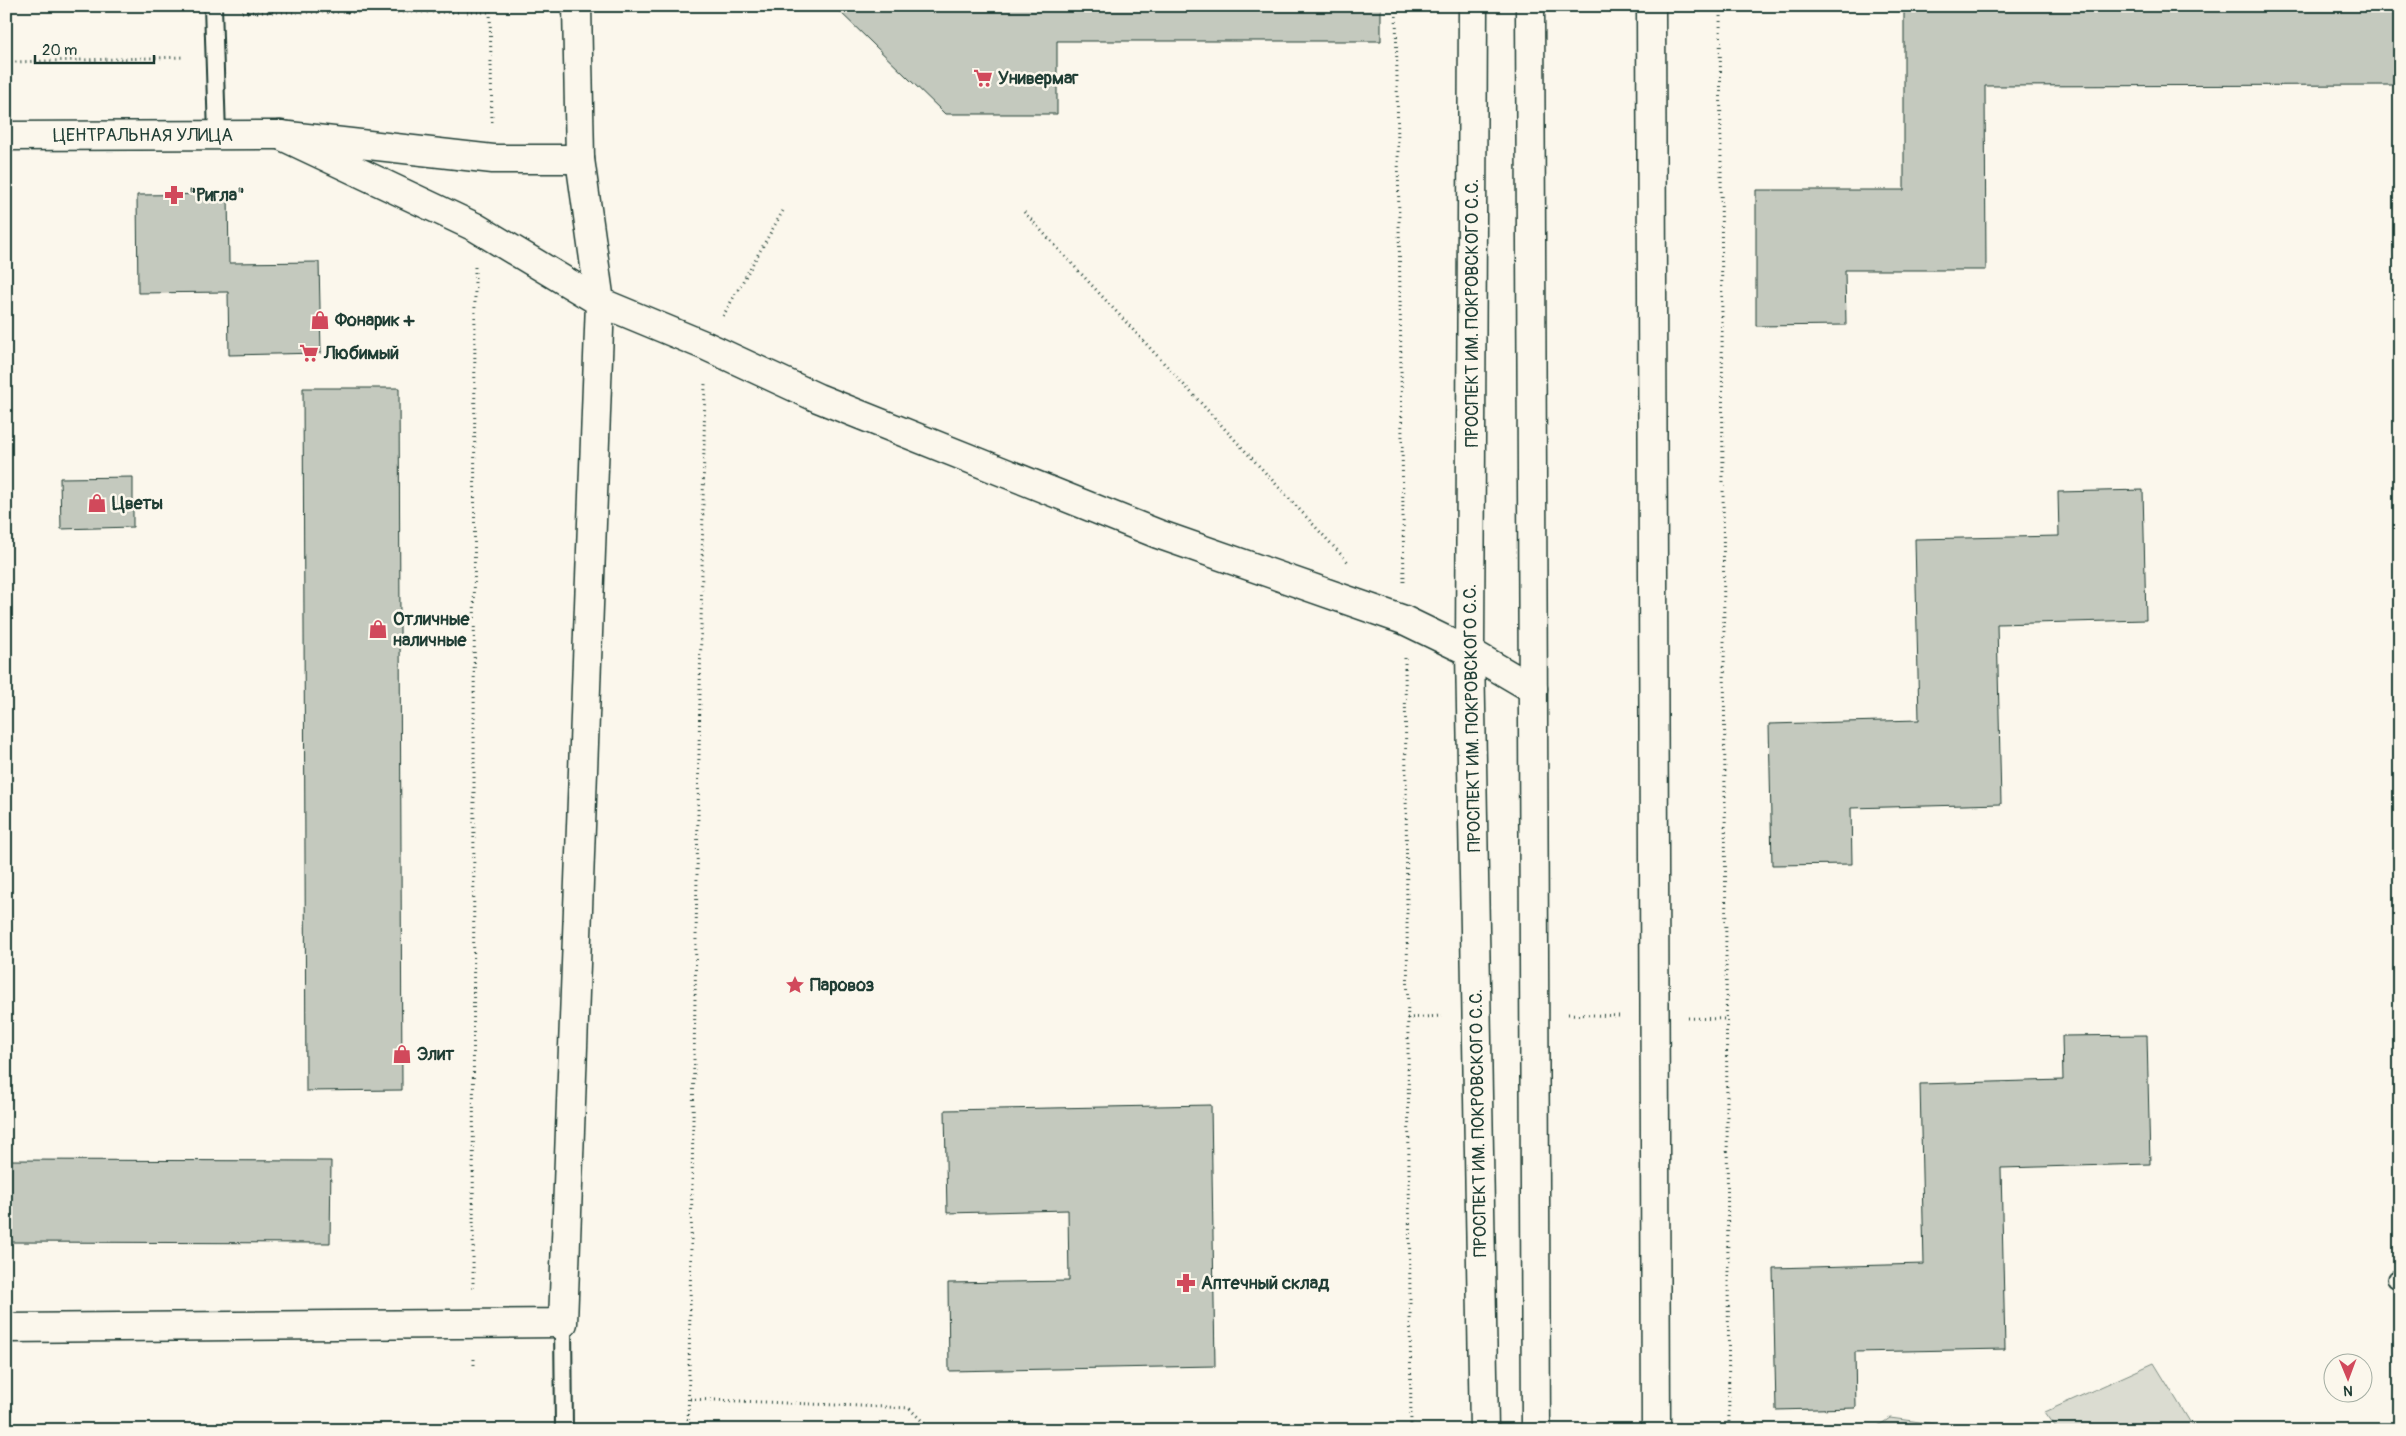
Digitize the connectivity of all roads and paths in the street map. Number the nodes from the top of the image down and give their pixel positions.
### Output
1 (213, 6) edge
2 (490, 6) edge
3 (577, 6) edge
4 (1396, 6) edge
5 (1473, 6) edge
6 (1530, 6) edge
7 (1651, 6) edge
8 (1720, 6) edge
9 (217, 135) junction
10 (280, 135) junction
11 (6, 136) edge
12 (6, 149) edge
13 (493, 159) junction
14 (580, 159) junction
15 (784, 209) dead end
16 (1024, 212) dead end
17 (475, 227) junction
18 (600, 302) junction
19 (706, 346) junction
20 (1349, 563) dead end
21 (1404, 620) junction
22 (1470, 652) junction
23 (1533, 689) junction
24 (474, 1323) junction
25 (563, 1323) junction
26 (6, 1328) edge
27 (690, 1399) junction
28 (564, 1430) edge
29 (688, 1430) edge
30 (931, 1430) edge
31 (1411, 1430) edge
32 (1484, 1430) edge
33 (1536, 1430) edge
34 (1656, 1430) edge
35 (1729, 1430) edge

1 - 9 lane
2 - 13 path
3 - 14 street
4 - 21 path
5 - 22 street, ПРОСПЕКТ ИМ. ПОКРОВСКОГО С.С.
6 - 23 street
7 - 34 street
8 - 35 path
9 - 10 street, ЦЕНТРАЛЬНАЯ УЛИЦА
9 - 11 street, ЦЕНТРАЛЬНАЯ УЛИЦА
10 - 13 street, ЦЕНТРАЛЬНАЯ УЛИЦА
10 - 17 street
11 - 12 lane
13 - 14 street, ЦЕНТРАЛЬНАЯ УЛИЦА
14 - 18 street
15 - 19 path
16 - 20 path
17 - 18 street
17 - 24 path
18 - 19 street
18 - 25 street
19 - 21 street
19 - 27 path
21 - 22 street
21 - 31 path
22 - 23 street
22 - 32 street, ПРОСПЕКТ ИМ. ПОКРОВСКОГО С.С.
23 - 33 street
24 - 25 street
24 - 26 street
25 - 28 lane
27 - 29 path
27 - 30 path

